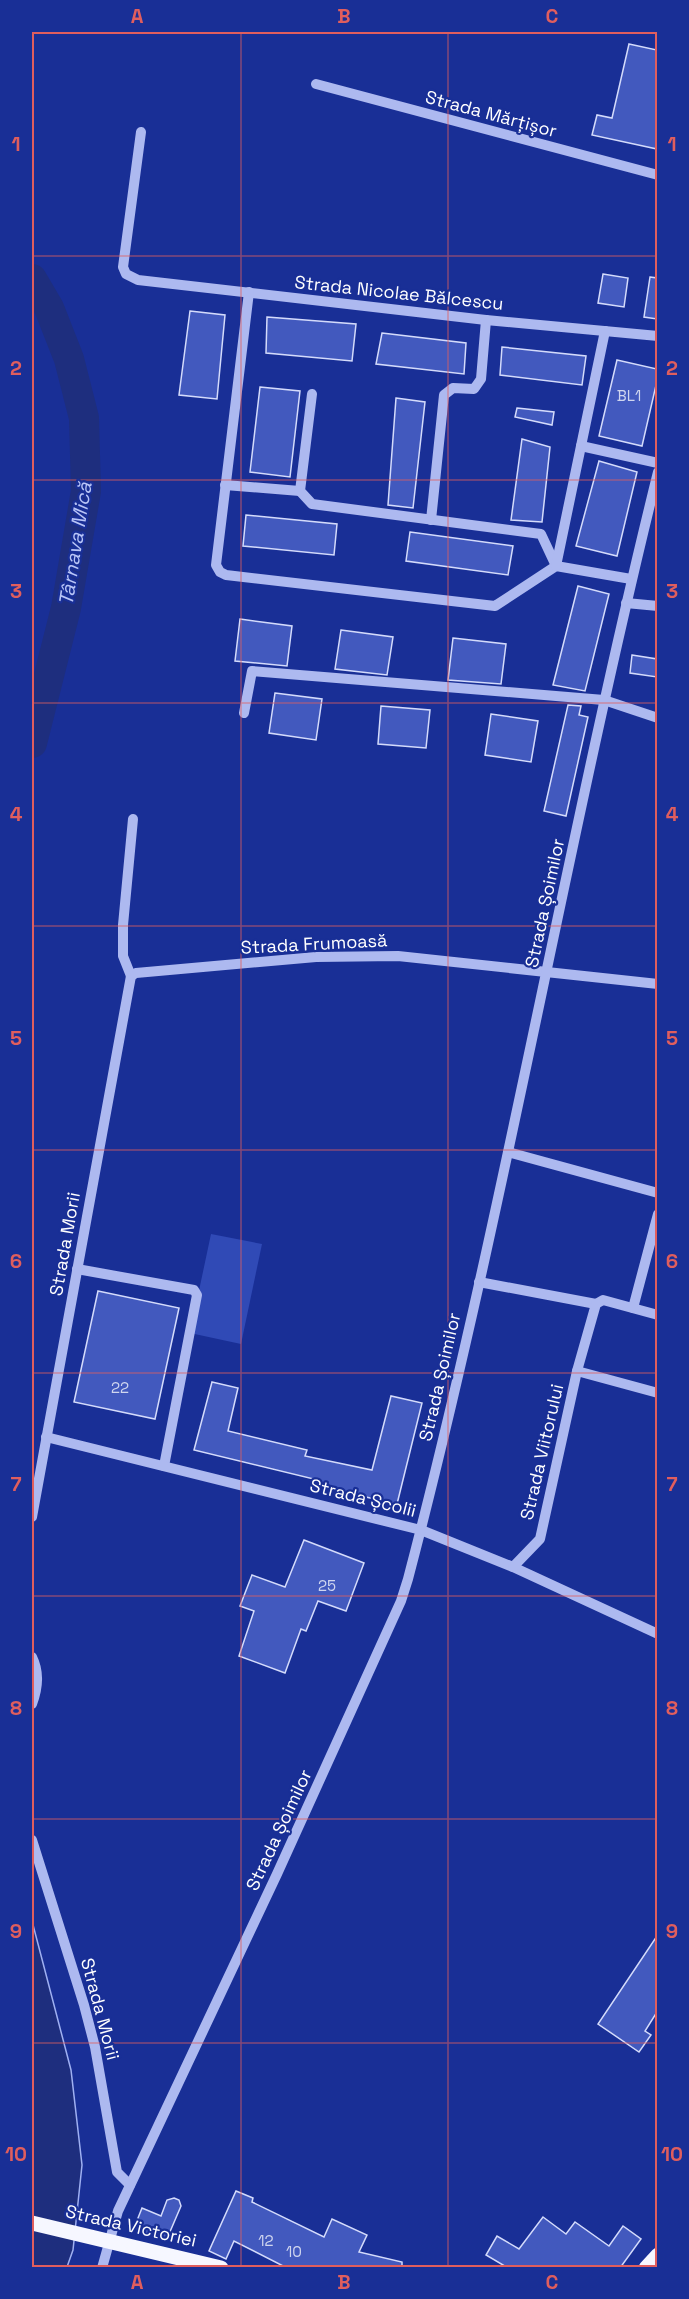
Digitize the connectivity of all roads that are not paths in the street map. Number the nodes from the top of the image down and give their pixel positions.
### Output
1 (316, 84) dead end
2 (141, 132) dead end
3 (657, 175) edge
4 (249, 292) junction
5 (486, 320) junction
6 (605, 331) junction
7 (657, 336) edge
8 (312, 394) dead end
9 (581, 446) junction
10 (657, 463) edge
11 (657, 472) edge
12 (225, 484) junction
13 (300, 491) junction
14 (431, 520) junction
15 (556, 566) junction
16 (631, 579) junction
17 (626, 603) junction
18 (657, 606) edge
19 (604, 700) junction
20 (243, 713) dead end
21 (657, 718) edge
22 (134, 819) dead end
23 (548, 973) junction
24 (131, 976) junction
25 (657, 984) edge
26 (508, 1152) junction
27 (657, 1193) edge
28 (657, 1214) edge
29 (77, 1269) junction
30 (478, 1282) junction
31 (596, 1304) junction
32 (633, 1308) junction
33 (657, 1315) edge
34 (577, 1371) junction
35 (657, 1393) edge
36 (46, 1437) junction
37 (164, 1466) junction
38 (32, 1517) edge
39 (421, 1530) junction
40 (513, 1567) junction
41 (657, 1634) edge
42 (32, 1657) edge
43 (32, 1704) edge
44 (32, 1840) edge
45 (130, 2185) junction
46 (32, 2223) edge
47 (102, 2240) junction
48 (657, 2255) edge
49 (102, 2268) edge
50 (221, 2268) edge
51 (646, 2268) edge

1 - 3 street, Strada Mărțișor
2 - 4 street, Strada Nicolae Bălcescu
4 - 5 street, Strada Nicolae Bălcescu
4 - 12 street
5 - 6 street, Strada Nicolae Bălcescu
5 - 14 street
6 - 7 street, Strada Nicolae Bălcescu
6 - 9 street
8 - 13 street
9 - 10 street
9 - 15 street
11 - 16 street, Strada Șoimilor
12 - 13 street
12 - 15 street
13 - 14 street
14 - 15 street
15 - 16 street
16 - 17 street, Strada Șoimilor
17 - 18 street
17 - 19 street, Strada Șoimilor
19 - 20 street
19 - 21 street
19 - 23 street, Strada Șoimilor
22 - 24 street
23 - 24 street, Strada Frumoasă
23 - 25 street, Strada Frumoasă
23 - 26 street, Strada Șoimilor
24 - 29 street, Strada Morii
26 - 27 street
26 - 30 street, Strada Șoimilor
28 - 32 street
29 - 36 street, Strada Morii
29 - 37 street
30 - 31 street
30 - 39 street, Strada Șoimilor
31 - 32 street
31 - 34 street, Strada Viitorului
32 - 33 street
34 - 35 street, Strada Viitorului
34 - 40 street, Strada Viitorului
36 - 37 street, Strada Școlii
36 - 38 street, Strada Morii
37 - 39 street, Strada Școlii
39 - 40 street, Strada Școlii
39 - 45 street, Strada Șoimilor
40 - 41 street, Strada Școlii
42 - 43 street
44 - 45 street, Strada Morii
45 - 47 street, Strada Șoimilor
46 - 47 main road, Strada Victoriei
47 - 49 street, Strada Șoimilor
47 - 50 main road, Strada Victoriei
48 - 51 main road

